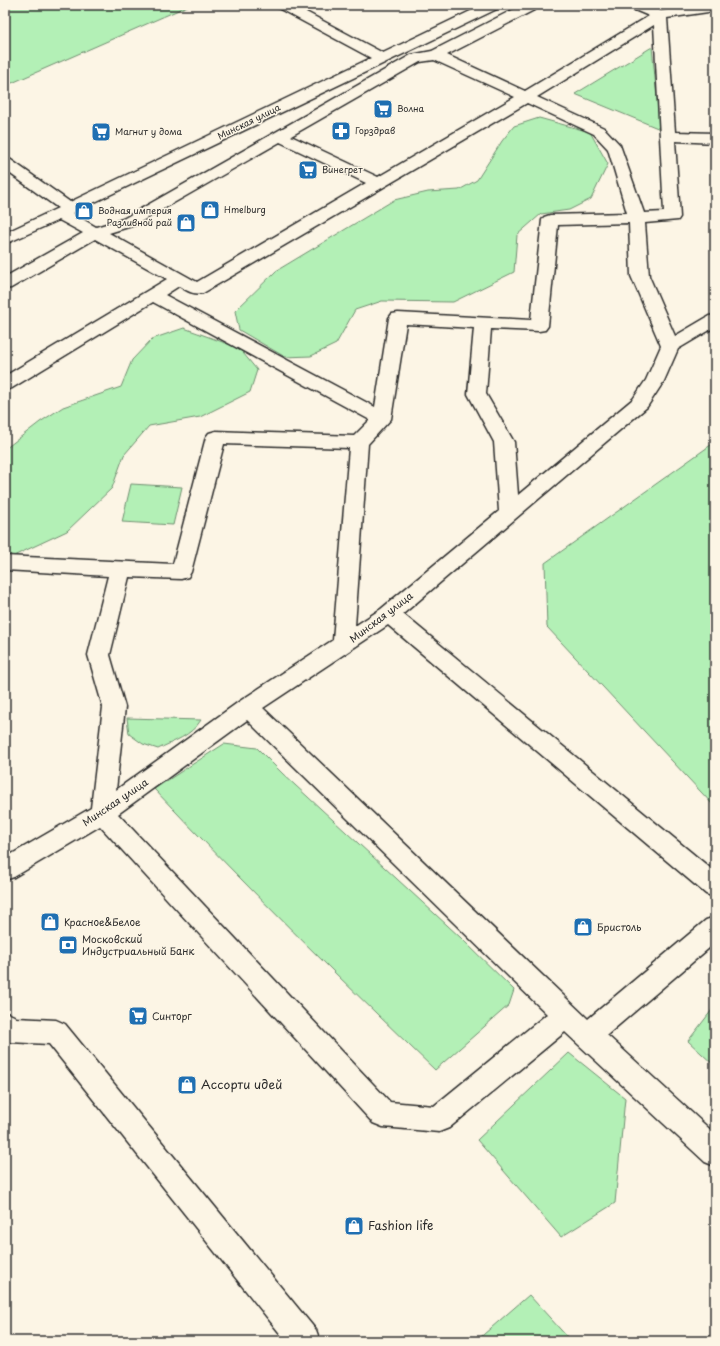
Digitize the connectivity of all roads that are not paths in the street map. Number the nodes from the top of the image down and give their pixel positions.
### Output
1 (283, 5) edge
2 (494, 5) edge
3 (533, 5) edge
4 (635, 5) edge
5 (715, 8) edge
6 (660, 16) junction
7 (715, 20) edge
8 (436, 55) junction
9 (382, 58) junction
10 (526, 97) junction
11 (280, 136) junction
12 (667, 136) junction
13 (715, 138) edge
14 (5, 163) edge
15 (12, 176) edge
16 (378, 183) junction
17 (64, 210) junction
18 (637, 218) junction
19 (96, 232) junction
20 (5, 239) edge
21 (179, 279) junction
22 (5, 284) edge
23 (152, 295) junction
24 (715, 320) edge
25 (484, 322) junction
26 (670, 346) junction
27 (5, 384) edge
28 (382, 419) junction
29 (359, 442) junction
30 (509, 512) junction
31 (5, 563) edge
32 (120, 569) junction
33 (389, 614) junction
34 (343, 645) junction
35 (248, 707) junction
36 (102, 813) junction
37 (5, 870) edge
38 (715, 887) edge
39 (715, 928) edge
40 (566, 1015) junction
41 (5, 1024) edge
42 (588, 1035) junction
43 (715, 1154) edge
44 (305, 1341) edge

1 - 9 street
2 - 9 street, Минская улица
3 - 8 street
4 - 6 street
5 - 6 street
6 - 7 street
6 - 10 street
6 - 12 street
8 - 10 street
8 - 11 street
9 - 17 street, Минская улица
10 - 16 street
10 - 18 street
11 - 16 street
11 - 19 street
12 - 13 street
12 - 18 street
14 - 15 street
15 - 17 street
16 - 21 street
17 - 19 street
17 - 20 street, Минская улица
18 - 25 street
18 - 26 street
19 - 21 street
19 - 22 street
21 - 23 street
23 - 27 street
23 - 28 street
24 - 26 street
25 - 28 street
25 - 30 street
26 - 30 street, Минская улица
28 - 29 street
29 - 32 street
29 - 34 street
30 - 33 street, Минская улица
31 - 32 street
32 - 36 street
33 - 34 street, Минская улица
33 - 38 street
34 - 35 street, Минская улица
35 - 36 street, Минская улица
35 - 40 street
36 - 37 street, Минская улица
36 - 40 street
39 - 42 street
40 - 42 street
41 - 44 street
42 - 43 street

